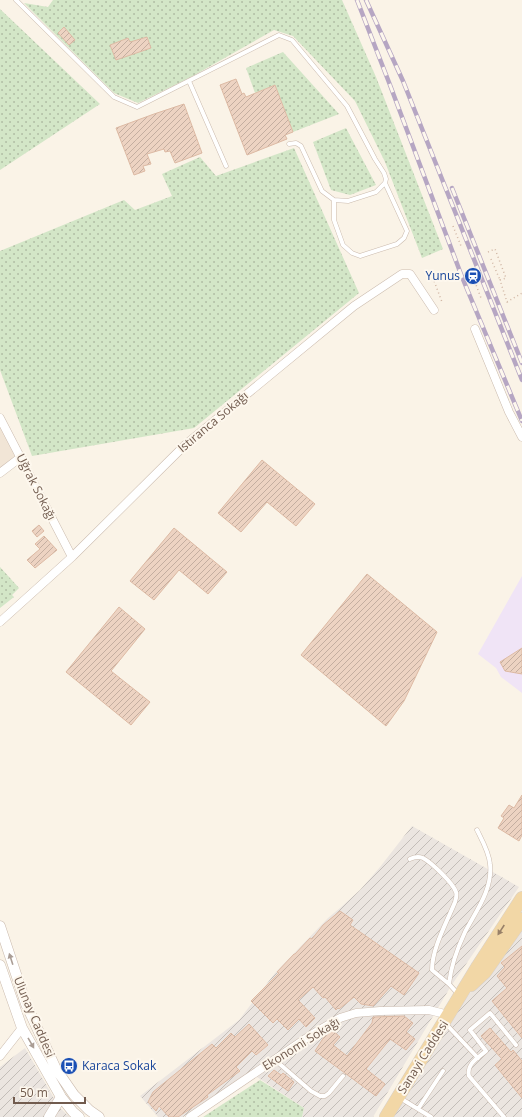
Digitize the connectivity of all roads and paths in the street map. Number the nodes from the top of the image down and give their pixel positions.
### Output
1 (16, 0) edge
2 (189, 81) junction
3 (289, 144) dead end
4 (226, 166) dead end
5 (385, 183) junction
6 (334, 200) junction
7 (453, 226) dead end
8 (461, 246) dead end
9 (488, 252) dead end
10 (491, 259) dead end
11 (430, 270) dead end
12 (472, 274) dead end
13 (500, 280) junction
14 (522, 294) edge
15 (481, 298) dead end
16 (442, 302) dead end
17 (434, 310) dead end
18 (475, 329) dead end
19 (0, 418) edge
20 (522, 437) edge
21 (21, 457) junction
22 (0, 473) edge
23 (72, 557) junction
24 (0, 622) edge
25 (477, 830) dead end
26 (410, 859) dead end
27 (522, 898) edge
28 (522, 919) edge
29 (0, 926) edge
30 (0, 965) edge
31 (449, 984) junction
32 (0, 988) edge
33 (22, 992) junction
34 (10, 995) junction
35 (460, 996) junction
36 (446, 1019) junction
37 (22, 1028) junction
38 (516, 1045) dead end
39 (0, 1056) edge
40 (478, 1058) junction
41 (275, 1060) junction
42 (443, 1071) dead end
43 (343, 1076) dead end
44 (61, 1097) junction
45 (398, 1097) junction
46 (418, 1109) junction
47 (49, 1117) edge
48 (79, 1117) edge
49 (99, 1117) edge
50 (190, 1117) edge
51 (386, 1117) edge
52 (430, 1117) edge
53 (504, 1117) edge

1 - 2 lane
2 - 4 lane
2 - 5 lane
3 - 6 lane
5 - 6 lane
5 - 6 lane
7 - 8 path
9 - 13 path
10 - 13 path
11 - 16 path
12 - 15 path
13 - 14 path
17 - 23 street, Istıranca Sokağı
18 - 20 street
19 - 21 street, Uğrak Sokağı
21 - 22 street
21 - 23 street, Uğrak Sokağı
23 - 24 street, Istıranca Sokağı
25 - 31 lane
26 - 31 lane
27 -> 35 main road, Sanayi Caddesi
28 - 35 main road, Sanayi Caddesi
33 -> 29 street, Ulunay Caddesi
30 - 34 street, Ulunay Caddesi
31 - 35 lane
32 - 34 street
33 - 34 street
33 - 49 street, Ulunay Caddesi
34 - 37 street, Ulunay Caddesi
35 - 36 main road, Sanayi Caddesi
36 - 40 lane
36 - 41 street, Ekonomi Sokağı
36 - 45 main road, Sanayi Caddesi
37 - 39 street
37 -> 44 street, Ulunay Caddesi
38 - 40 lane
40 - 53 lane
41 - 43 lane
41 - 50 street, Ekonomi Sokağı
42 - 46 lane
44 - 47 street
44 - 48 street, Ulunay Caddesi
45 - 46 lane
45 - 51 main road, Sanayi Caddesi
46 - 52 lane

